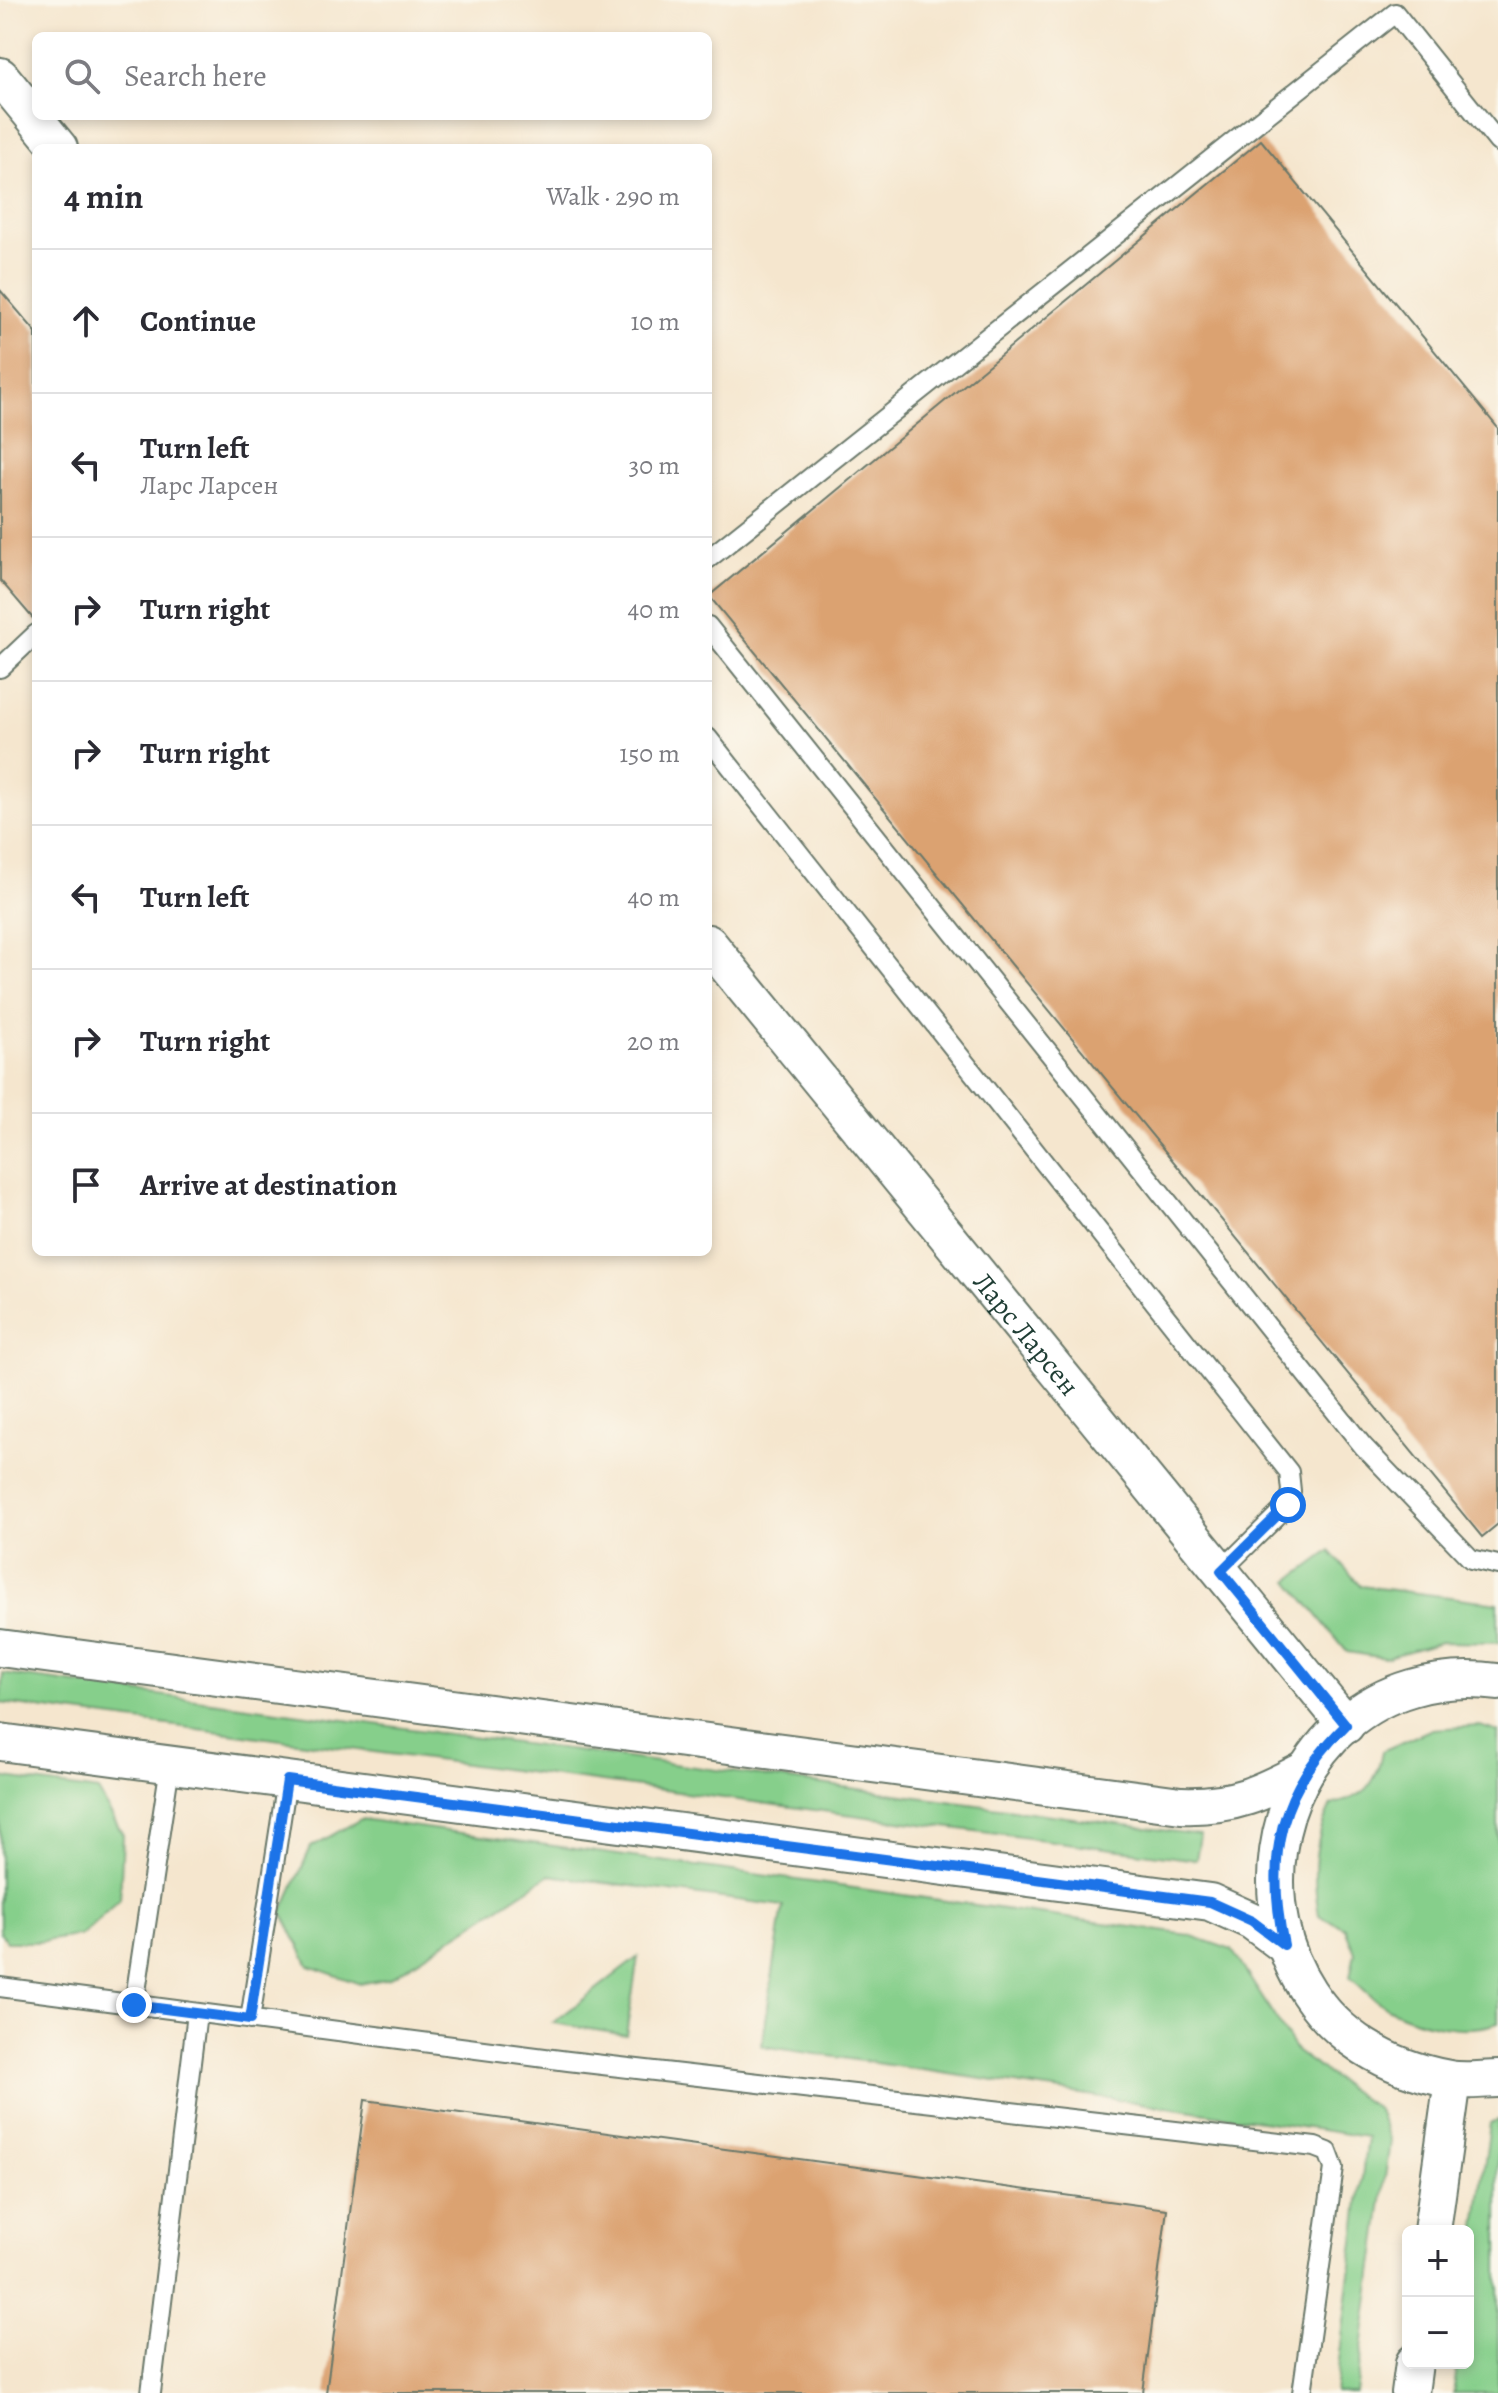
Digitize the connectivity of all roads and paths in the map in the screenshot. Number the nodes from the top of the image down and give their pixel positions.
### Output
1 (0, 76) edge
2 (32, 115) edge
3 (36, 120) edge
4 (1498, 142) edge
5 (56, 144) edge
6 (712, 556) edge
7 (712, 631) edge
8 (32, 638) edge
9 (0, 668) edge
10 (712, 743) edge
11 (712, 948) edge
12 (1498, 1565) edge
13 (1221, 1571) junction
14 (0, 1648) edge
15 (1498, 1682) edge
16 (1346, 1725) junction
17 (0, 1742) edge
18 (170, 1765) junction
19 (1307, 1769) junction
20 (287, 1780) junction
21 (1284, 1945) junction
22 (0, 1987) edge
23 (134, 2005) junction
24 (197, 2013) junction
25 (250, 2020) junction
26 (1498, 2079) edge
27 (1453, 2080) junction
28 (1433, 2225) edge
29 (1413, 2369) edge
30 (151, 2393) edge
31 (1302, 2393) edge
32 (1410, 2393) edge

1 - 2 street
3 - 5 street
4 - 6 lane
7 - 12 lane
8 - 9 lane
10 - 13 lane
11 - 13 street, Ларс Ларсен
13 - 16 street, Ларс Ларсен
14 - 19 street
15 - 16 street
16 - 19 street
17 - 18 street
18 - 20 street
18 - 23 lane
19 - 21 street
20 - 21 street
20 - 25 lane
21 - 27 street
22 - 23 lane
23 - 24 lane
24 - 25 lane
24 - 30 lane
25 - 31 lane
26 - 27 street
27 - 28 street
29 - 32 street

